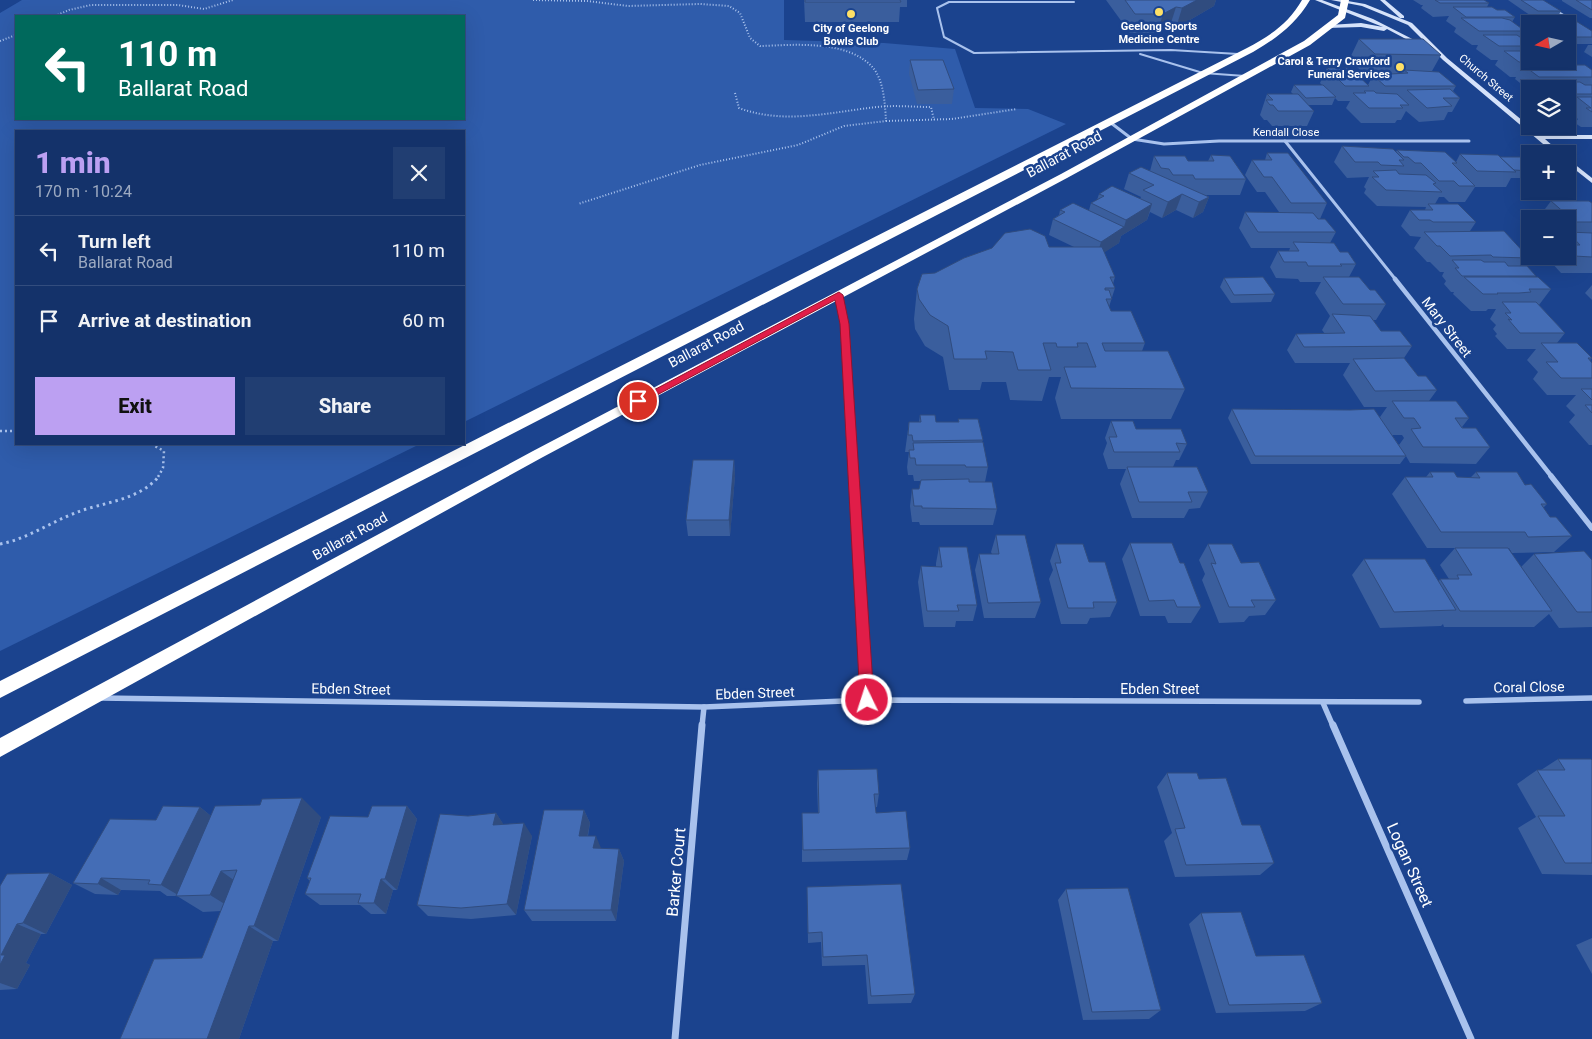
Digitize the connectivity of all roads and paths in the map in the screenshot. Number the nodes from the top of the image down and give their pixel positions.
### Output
1 (233, 0) edge
2 (533, 0) edge
3 (1306, 0) edge
4 (1316, 0) edge
5 (1333, 0) edge
6 (1382, 0) edge
7 (1074, 2) dead end
8 (1345, 4) edge
9 (1554, 10) edge
10 (57, 15) edge
11 (1410, 24) junction
12 (1577, 24) edge
13 (1329, 27) junction
14 (15, 35) edge
15 (1408, 38) junction
16 (0, 41) edge
17 (1136, 52) junction
18 (1241, 55) junction
19 (1445, 59) junction
20 (1203, 73) junction
21 (1248, 76) junction
22 (735, 93) dead end
23 (886, 107) junction
24 (1017, 110) dead end
25 (934, 120) junction
26 (886, 121) junction
27 (1109, 122) junction
28 (1539, 137) junction
29 (1592, 137) edge
30 (1132, 139) junction
31 (1285, 141) junction
32 (1469, 141) dead end
33 (1548, 145) edge
34 (1576, 168) edge
35 (1592, 181) edge
36 (578, 204) dead end
37 (839, 295) junction
38 (0, 431) edge
39 (15, 431) edge
40 (153, 445) edge
41 (1592, 528) edge
42 (0, 544) edge
43 (0, 690) edge
44 (92, 698) junction
45 (1592, 698) edge
46 (867, 700) junction
47 (1466, 701) dead end
48 (1418, 702) dead end
49 (1323, 703) junction
50 (704, 707) junction
51 (0, 748) edge
52 (675, 1039) edge
53 (1472, 1039) edge

1 - 10 path
2 - 23 path
3 - 18 highway, Ballarat Road
4 - 8 street, Church Street
5 - 8 street, Church Street
6 - 11 street
7 - 17 lane
8 - 11 street, Church Street
8 - 13 highway, Ballarat Road
8 - 15 street, Church Street
9 - 12 street
11 - 19 street, Church Street
13 - 15 street
13 - 21 highway, Ballarat Road
14 - 16 path
15 - 19 street, Church Street
17 - 18 lane
17 - 20 lane
18 - 20 highway, Ballarat Road
19 - 28 street, Church Street
20 - 21 lane
20 - 27 highway, Ballarat Road
21 - 30 highway, Ballarat Road
22 - 23 path
23 - 25 path
23 - 26 path
24 - 25 path
25 - 26 path
26 - 36 path
27 - 30 street, Kendall Close
27 - 43 highway, Ballarat Road
28 - 29 street
28 - 33 street, Church Street
30 - 31 street, Kendall Close
30 - 37 highway, Ballarat Road
31 - 32 street, Kendall Close
31 - 41 street, Mary Street
34 - 35 street
37 - 44 highway, Ballarat Road
37 - 46 street
38 - 39 path
40 - 42 path
44 - 50 street, Ebden Street
44 - 51 highway, Ballarat Road
45 - 47 street, Coral Close
46 - 49 street, Ebden Street
46 - 50 street, Ebden Street
48 - 49 street, Ebden Street
49 - 53 street, Logan Street
50 - 52 street, Barker Court

